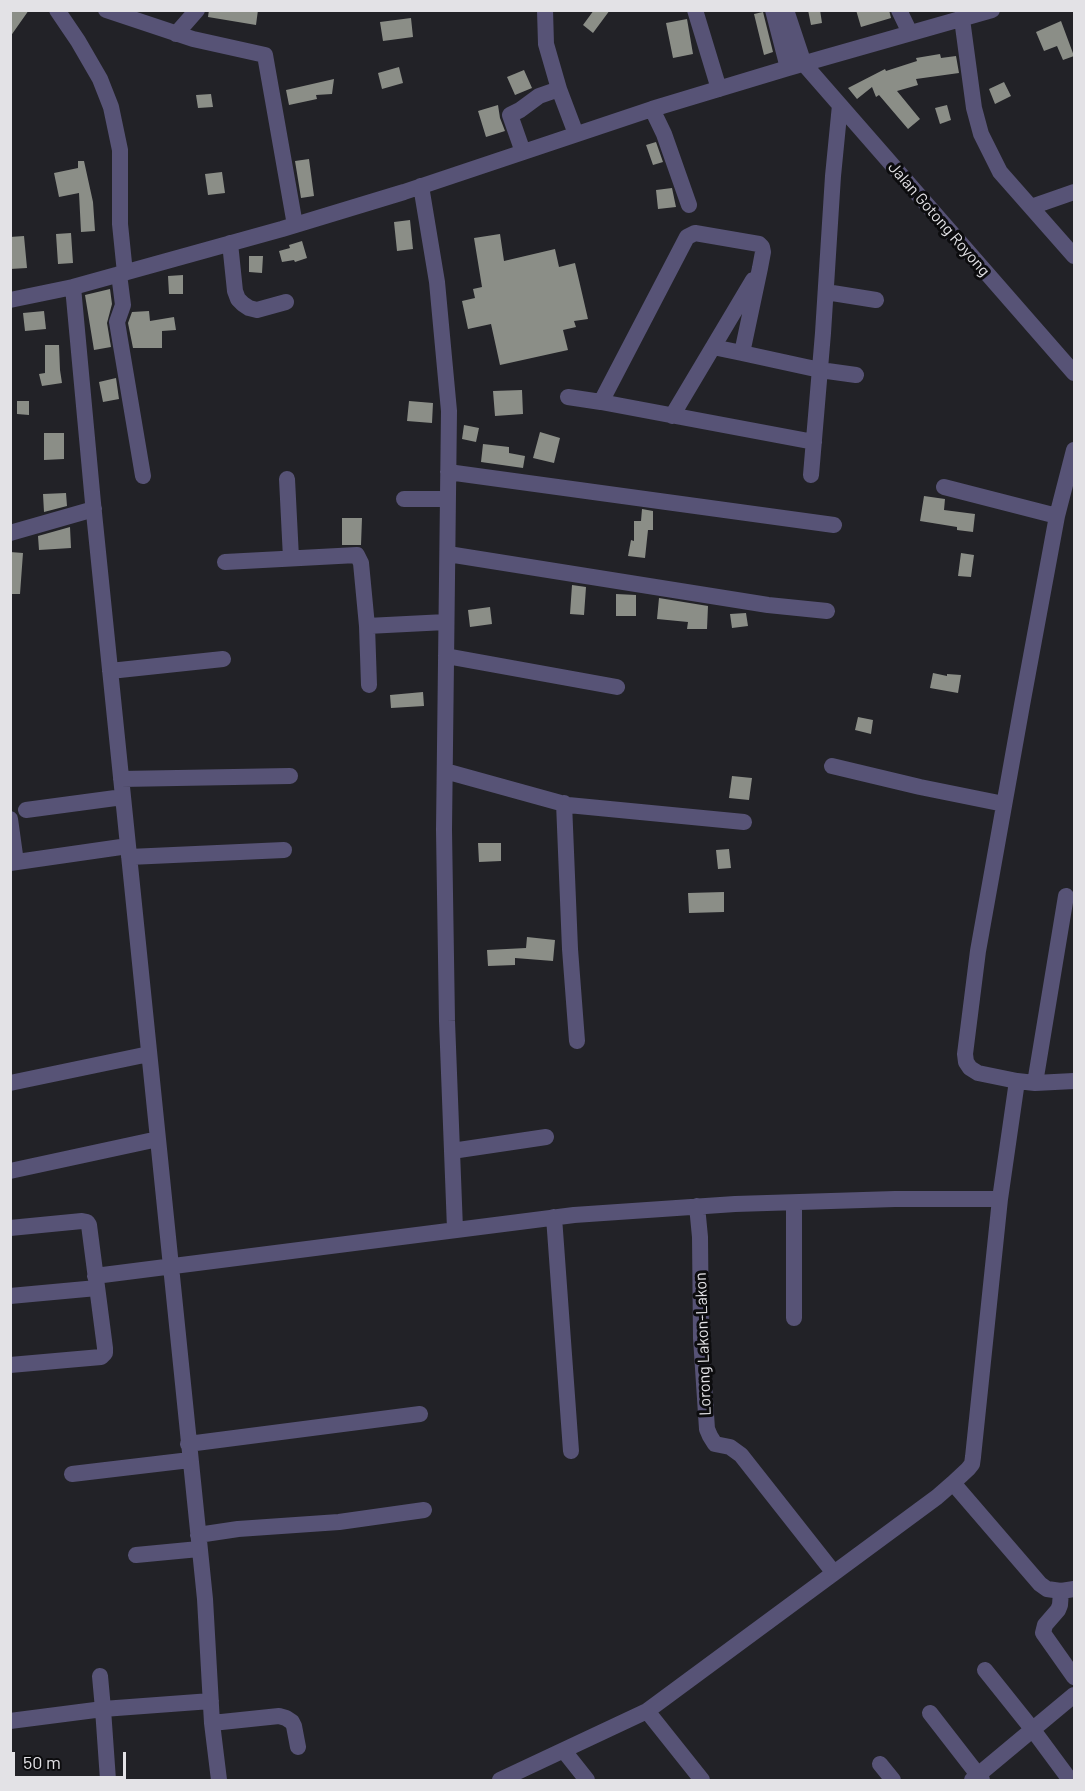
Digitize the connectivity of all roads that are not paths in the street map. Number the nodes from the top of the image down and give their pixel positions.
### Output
1 (57, 10) edge
2 (196, 10) edge
3 (545, 10) edge
4 (695, 10) edge
5 (773, 10) edge
6 (786, 10) edge
7 (899, 10) edge
8 (992, 10) edge
9 (110, 12) edge
10 (962, 20) junction
11 (910, 33) junction
12 (176, 34) junction
13 (796, 66) junction
14 (559, 88) junction
15 (719, 88) junction
16 (840, 105) junction
17 (652, 109) junction
18 (576, 134) junction
19 (523, 152) junction
20 (421, 186) junction
21 (1074, 192) edge
22 (689, 204) dead end
23 (1030, 207) junction
24 (295, 225) junction
25 (230, 243) junction
26 (1074, 252) edge
27 (760, 268) junction
28 (122, 273) junction
29 (73, 287) junction
30 (826, 292) junction
31 (10, 300) edge
32 (876, 300) dead end
33 (286, 302) dead end
34 (713, 347) junction
35 (742, 353) junction
36 (820, 370) junction
37 (1074, 373) edge
38 (856, 375) dead end
39 (568, 397) dead end
40 (601, 402) junction
41 (672, 416) junction
42 (814, 442) junction
43 (1074, 450) edge
44 (448, 472) junction
45 (811, 475) dead end
46 (143, 476) dead end
47 (287, 478) dead end
48 (944, 487) dead end
49 (404, 499) dead end
50 (448, 499) junction
51 (94, 509) junction
52 (1057, 516) junction
53 (834, 525) dead end
54 (10, 533) edge
55 (448, 554) junction
56 (291, 558) junction
57 (225, 562) dead end
58 (828, 611) dead end
59 (446, 622) junction
60 (367, 626) junction
61 (446, 656) junction
62 (223, 659) dead end
63 (110, 671) junction
64 (369, 685) dead end
65 (617, 687) dead end
66 (832, 766) dead end
67 (445, 771) junction
68 (290, 776) dead end
69 (121, 779) junction
70 (123, 797) junction
71 (564, 804) junction
72 (1004, 804) junction
73 (26, 810) dead end
74 (10, 819) edge
75 (744, 822) dead end
76 (284, 850) dead end
77 (128, 852) junction
78 (13, 862) edge
79 (1066, 896) dead end
80 (577, 1041) dead end
81 (149, 1054) junction
82 (1017, 1081) junction
83 (1074, 1081) edge
84 (10, 1083) edge
85 (1035, 1083) junction
86 (546, 1137) dead end
87 (158, 1139) junction
88 (452, 1151) junction
89 (10, 1171) edge
90 (1000, 1198) junction
91 (794, 1203) junction
92 (697, 1206) junction
93 (554, 1217) junction
94 (10, 1228) edge
95 (455, 1229) junction
96 (171, 1268) junction
97 (96, 1282) junction
98 (10, 1296) edge
99 (794, 1318) dead end
100 (10, 1365) edge
101 (420, 1414) dead end
102 (571, 1451) dead end
103 (189, 1452) junction
104 (72, 1474) dead end
105 (953, 1483) junction
106 (424, 1510) dead end
107 (199, 1542) junction
108 (136, 1555) dead end
109 (834, 1573) junction
110 (1068, 1590) edge
111 (985, 1670) dead end
112 (100, 1676) dead end
113 (1074, 1677) edge
114 (1074, 1695) edge
115 (211, 1701) junction
116 (103, 1709) junction
117 (647, 1712) junction
118 (930, 1713) dead end
119 (10, 1721) edge
120 (212, 1723) junction
121 (1033, 1730) junction
122 (298, 1747) dead end
123 (564, 1751) junction
124 (880, 1764) dead end
125 (977, 1779) edge
126 (108, 1780) edge
127 (219, 1780) edge
128 (500, 1780) edge
129 (586, 1780) edge
130 (702, 1780) edge
131 (893, 1780) edge
132 (1070, 1780) edge

1 - 28 street
2 - 12 street
3 - 14 street
4 - 15 street
5 - 13 street
6 - 13 street
7 - 11 street
8 - 10 street
9 - 12 street
10 - 11 street
10 - 23 street
11 - 13 street
12 - 24 street
13 - 15 street
13 - 16 street, Jalan Gotong Royong
14 - 18 street
14 - 19 street
15 - 17 street
16 - 30 street
16 - 37 street, Jalan Gotong Royong
17 - 18 street
17 - 22 street
18 - 19 street
19 - 20 street
20 - 24 street
20 - 44 street
21 - 23 street
23 - 26 street
24 - 25 street
25 - 28 street
25 - 33 street
27 - 34 street
27 - 35 street
27 - 40 street
28 - 29 street
28 - 46 street
29 - 31 street
29 - 51 street
30 - 32 street
30 - 36 street
34 - 35 street
34 - 41 street
35 - 36 street
36 - 38 street
36 - 42 street
39 - 40 street
40 - 41 street
41 - 42 street
42 - 45 street
43 - 52 street
44 - 50 street
44 - 53 street
47 - 56 street
48 - 52 street
49 - 50 street
50 - 55 street
51 - 54 street
51 - 63 street
52 - 72 street
55 - 58 street
55 - 59 street
56 - 57 street
56 - 60 street
59 - 60 street
59 - 61 street
60 - 64 street
61 - 65 street
61 - 67 street
62 - 63 street
63 - 69 street
66 - 72 street
67 - 71 street
67 - 88 street
68 - 69 street
69 - 70 street
70 - 73 street
70 - 77 street
71 - 75 street
71 - 80 street
72 - 82 street
74 - 78 street
76 - 77 street
77 - 78 street
77 - 81 street
79 - 85 street
81 - 84 street
81 - 87 street
82 - 85 street
82 - 90 street
83 - 85 street
86 - 88 street
87 - 89 street
87 - 96 street
88 - 95 street
90 - 91 street
90 - 105 street
91 - 92 street
91 - 99 street
92 - 93 street
92 - 109 street, Lorong Lakon-Lakon
93 - 95 street
93 - 102 street
94 - 97 street
95 - 96 street
96 - 97 street
96 - 103 street
97 - 98 street
97 - 100 street
101 - 103 street
103 - 104 street
103 - 107 street
105 - 109 street
105 - 110 street
106 - 107 street
107 - 108 street
107 - 115 street
109 - 117 street
110 - 113 street
111 - 121 street
112 - 116 street
114 - 121 street
115 - 116 street
115 - 120 street
116 - 119 street
116 - 126 street
117 - 123 street
117 - 130 street
118 - 125 street
120 - 122 street
120 - 127 street
121 - 125 street
121 - 132 street
123 - 128 street
123 - 129 street
124 - 131 street

